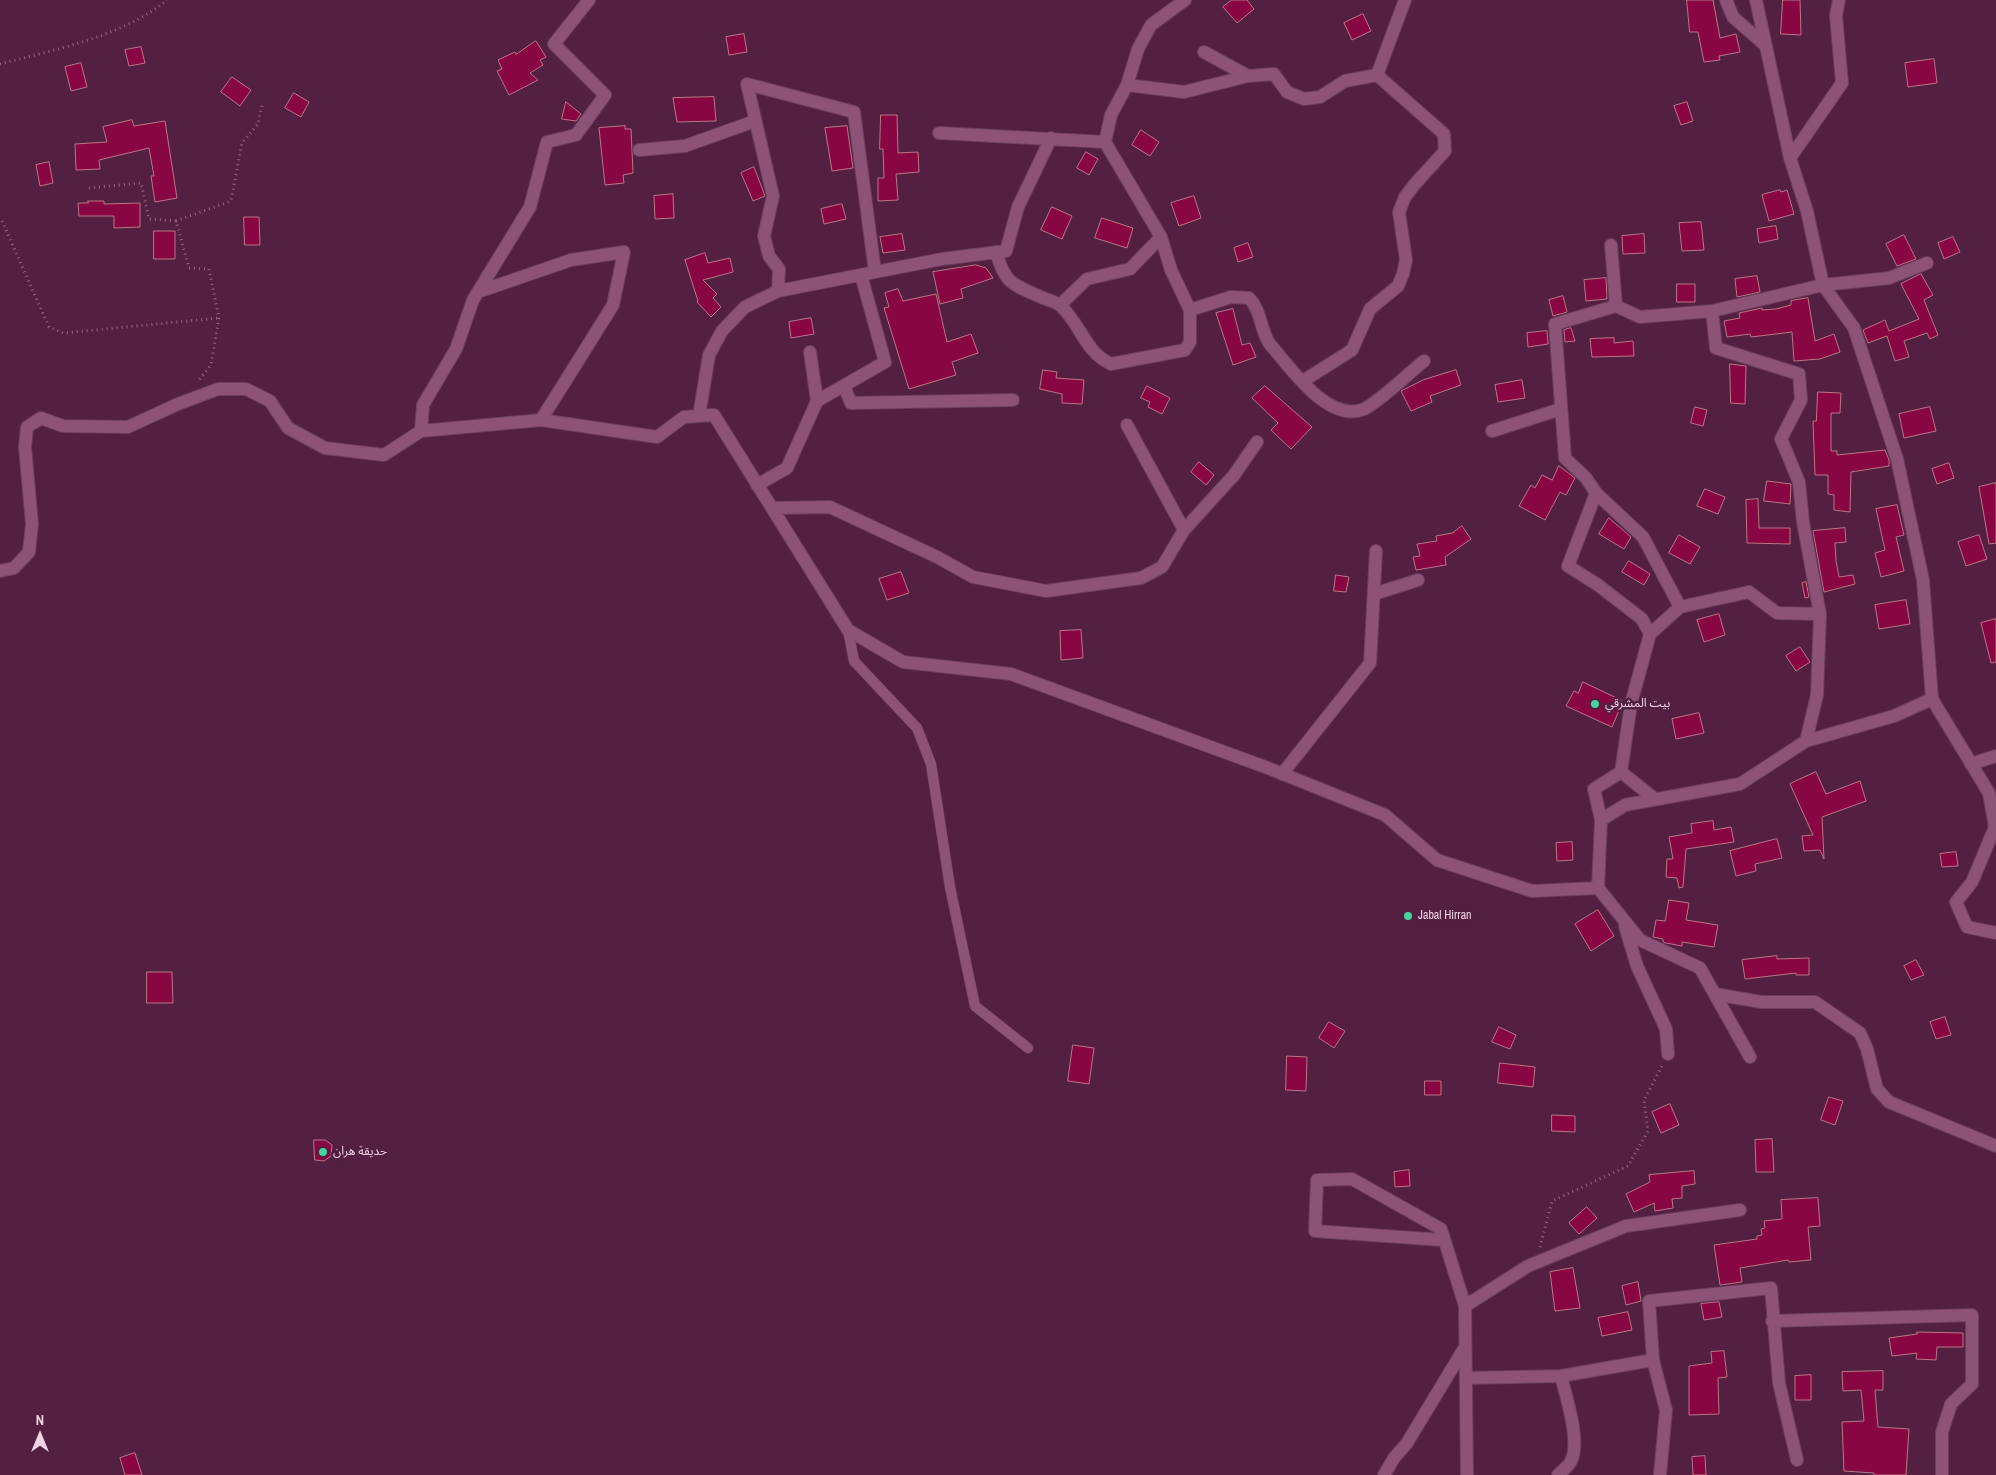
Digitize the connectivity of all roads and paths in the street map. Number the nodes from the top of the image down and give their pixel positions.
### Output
1 (167, 0) edge
2 (590, 0) edge
3 (1185, 0) edge
4 (1405, 0) edge
5 (1726, 0) edge
6 (1756, 0) edge
7 (1839, 0) edge
8 (1765, 45) junction
9 (1204, 52) dead end
10 (0, 64) edge
11 (1377, 75) junction
12 (1248, 76) junction
13 (1127, 85) junction
14 (262, 105) dead end
15 (755, 121) junction
16 (939, 133) dead end
17 (1051, 138) junction
18 (1105, 142) junction
19 (639, 150) dead end
20 (1790, 158) junction
21 (89, 188) dead end
22 (2, 221) dead end
23 (176, 221) junction
24 (1161, 237) junction
25 (1611, 244) dead end
26 (996, 252) junction
27 (1927, 263) dead end
28 (875, 272) junction
29 (862, 274) junction
30 (1823, 285) junction
31 (778, 290) junction
32 (478, 292) junction
33 (1060, 305) junction
34 (1616, 306) junction
35 (1190, 310) junction
36 (1712, 311) junction
37 (219, 318) junction
38 (810, 352) dead end
39 (1424, 361) dead end
40 (1303, 381) junction
41 (195, 385) dead end
42 (844, 386) junction
43 (1013, 400) dead end
44 (817, 401) junction
45 (1562, 409) junction
46 (699, 416) junction
47 (541, 420) junction
48 (1127, 425) dead end
49 (421, 431) junction
50 (1492, 431) dead end
51 (1257, 442) dead end
52 (757, 485) junction
53 (1596, 492) junction
54 (772, 508) junction
55 (1184, 530) junction
56 (1376, 551) dead end
57 (0, 571) edge
58 (1418, 580) dead end
59 (1374, 594) junction
60 (1680, 607) junction
61 (1820, 614) junction
62 (848, 630) junction
63 (1650, 634) junction
64 (1932, 699) junction
65 (1806, 741) junction
66 (1996, 756) edge
67 (1971, 764) junction
68 (1621, 772) junction
69 (1282, 774) junction
70 (1655, 799) junction
71 (1601, 820) junction
72 (1598, 888) junction
73 (1623, 919) junction
74 (1996, 933) edge
75 (1714, 994) junction
76 (1028, 1048) dead end
77 (1668, 1054) joint
78 (1750, 1058) dead end
79 (1996, 1146) edge
80 (1740, 1210) dead end
81 (1442, 1240) junction
82 (1537, 1262) junction
83 (1465, 1306) junction
84 (1772, 1321) junction
85 (1465, 1347) junction
86 (1653, 1360) junction
87 (1561, 1376) junction
88 (1466, 1378) junction
89 (1797, 1460) dead end
90 (1384, 1475) edge
91 (1467, 1475) edge
92 (1558, 1475) edge
93 (1660, 1475) edge
94 (1942, 1475) edge

1 - 10 path
2 - 32 street
3 - 13 street
4 - 11 street
5 - 8 street
6 - 8 street
7 - 20 street
8 - 20 street
9 - 12 street
11 - 12 street
11 - 40 street
12 - 13 street
13 - 18 street
14 - 23 path
15 - 19 street
15 - 28 street
15 - 31 street
16 - 17 street
17 - 18 street
17 - 26 street
18 - 24 street
20 - 30 street
21 - 23 path
22 - 37 path
23 - 37 path
24 - 33 street
24 - 35 street
25 - 34 street
26 - 28 street
26 - 33 street
27 - 30 street
28 - 29 street
29 - 31 street
29 - 42 street
30 - 36 street
30 - 64 street
31 - 46 street
32 - 47 street
32 - 49 street
33 - 35 street
34 - 36 street
34 - 45 street
35 - 40 street
36 - 61 street
37 - 41 path
38 - 44 street
39 - 40 street
42 - 43 street
42 - 44 street
44 - 52 street
45 - 50 street
45 - 53 street
46 - 47 street
46 - 52 street
47 - 49 street
48 - 55 street
49 - 57 street
51 - 55 street
52 - 54 street
53 - 60 street
53 - 63 street
54 - 55 street
54 - 62 street
56 - 59 street
58 - 59 street
59 - 69 street
60 - 61 street
60 - 63 street
61 - 65 street
62 - 69 street
62 - 76 lane
63 - 68 street
64 - 65 street
64 - 67 street
65 - 70 street
66 - 67 street
67 - 74 street
68 - 70 street
68 - 71 street
69 - 72 street
70 - 71 street
71 - 72 street
72 - 73 street
73 - 75 street
73 - 77 street
75 - 78 street
75 - 79 street
77 - 82 path
80 - 82 street
81 - 81 street
81 - 83 street
82 - 83 street
83 - 85 street
84 - 86 street
84 - 89 street
84 - 94 street
85 - 88 street
85 - 90 street
86 - 87 street
86 - 93 street
87 - 88 street
87 - 92 street
88 - 91 street

